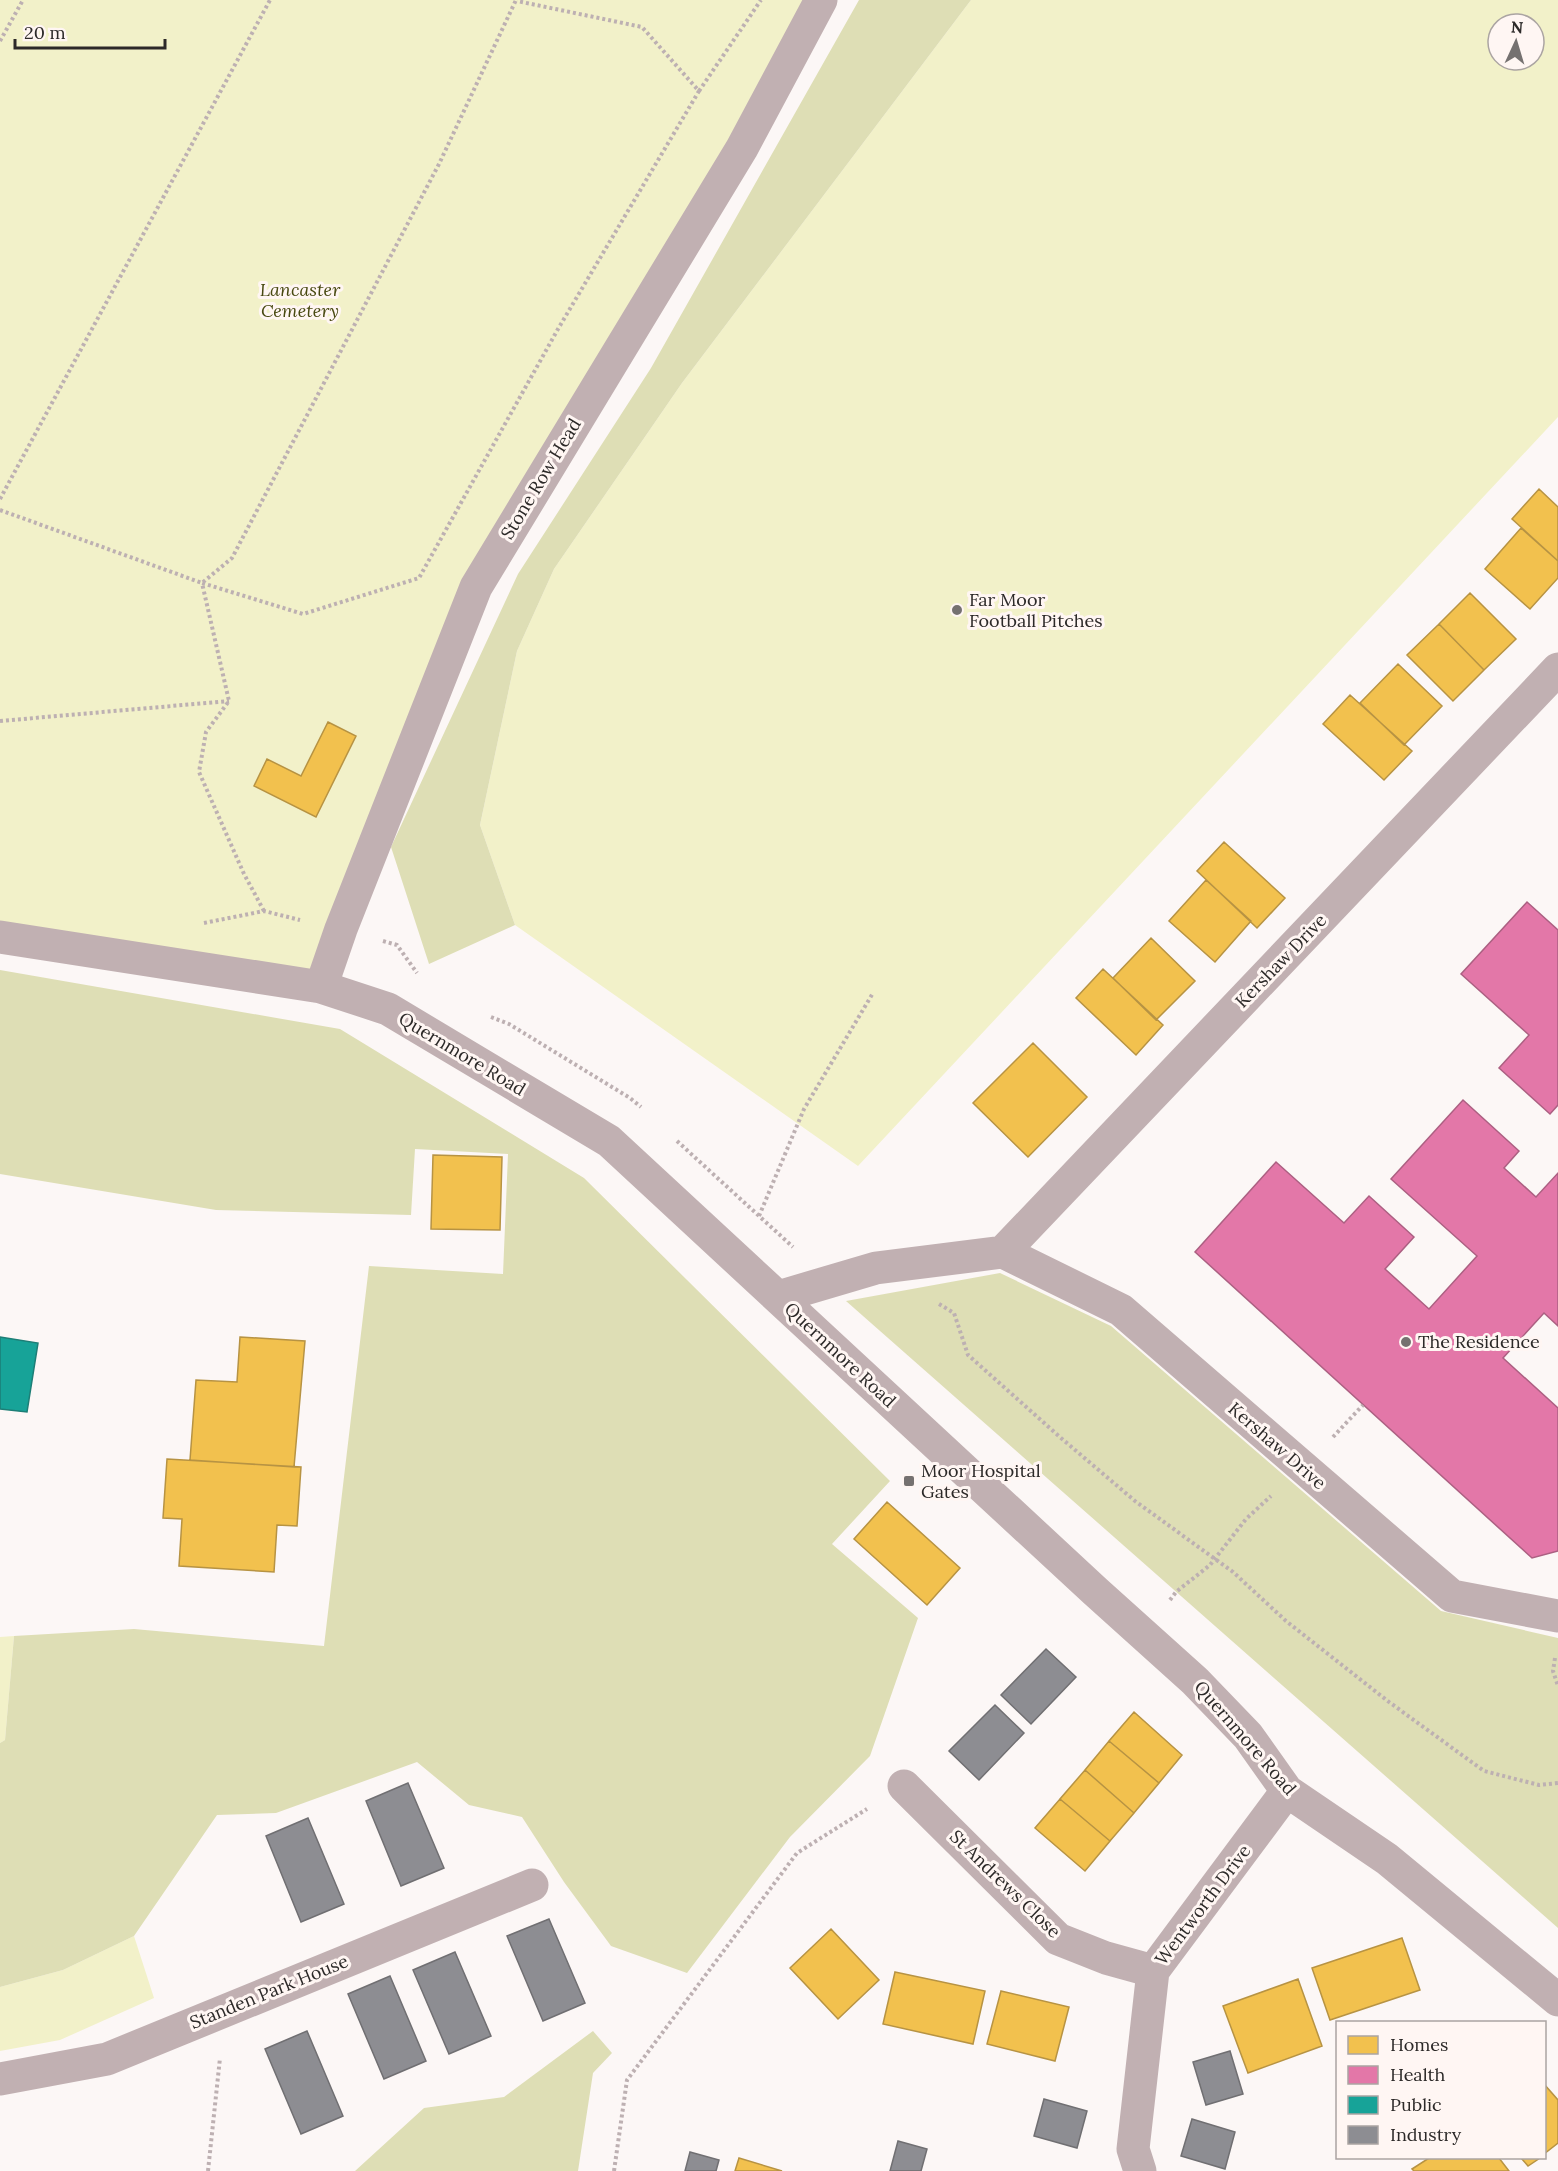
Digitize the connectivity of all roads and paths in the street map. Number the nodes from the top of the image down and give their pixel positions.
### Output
1 (23, 0) edge
2 (270, 0) edge
3 (761, 0) edge
4 (821, 0) edge
5 (516, 1) edge
6 (0, 41) edge
7 (699, 91) junction
8 (0, 499) edge
9 (0, 510) edge
10 (202, 583) junction
11 (1558, 669) edge
12 (229, 701) junction
13 (0, 721) edge
14 (264, 912) dead end
15 (0, 937) edge
16 (321, 987) junction
17 (873, 993) dead end
18 (1003, 1252) junction
19 (738, 1260) junction
20 (778, 1297) junction
21 (934, 1302) dead end
22 (1246, 1519) dead end
23 (1215, 1559) junction
24 (1558, 1616) edge
25 (1142, 1634) junction
26 (1558, 1783) edge
27 (904, 1786) joint
28 (1287, 1791) junction
29 (532, 1885) dead end
30 (1153, 1971) junction
31 (1558, 2000) edge
32 (226, 2010) junction
33 (0, 2079) edge
34 (208, 2171) edge
35 (614, 2171) edge
36 (1140, 2171) edge

1 - 6 path
2 - 8 path
3 - 7 path
4 - 16 street, Stone Row Head
5 - 7 path
5 - 10 path
7 - 10 path
9 - 10 path
10 - 12 path
11 - 18 street, Kershaw Drive
12 - 13 path
12 - 14 path
15 - 16 street, Quernmore Road
16 - 19 street, Quernmore Road
17 - 19 path
18 - 20 street
18 - 24 street, Kershaw Drive
19 - 20 street, Quernmore Road
20 - 25 street, Quernmore Road
21 - 23 path
22 - 23 path
23 - 25 path
23 - 26 path
25 - 28 street, Quernmore Road
27 - 30 street, St Andrews Close
27 - 35 path
28 - 30 street, Wentworth Drive
28 - 31 street, Quernmore Road
29 - 32 street, Standen Park House
30 - 36 street, Wentworth Drive
32 - 33 street, Standen Park House
32 - 34 path

